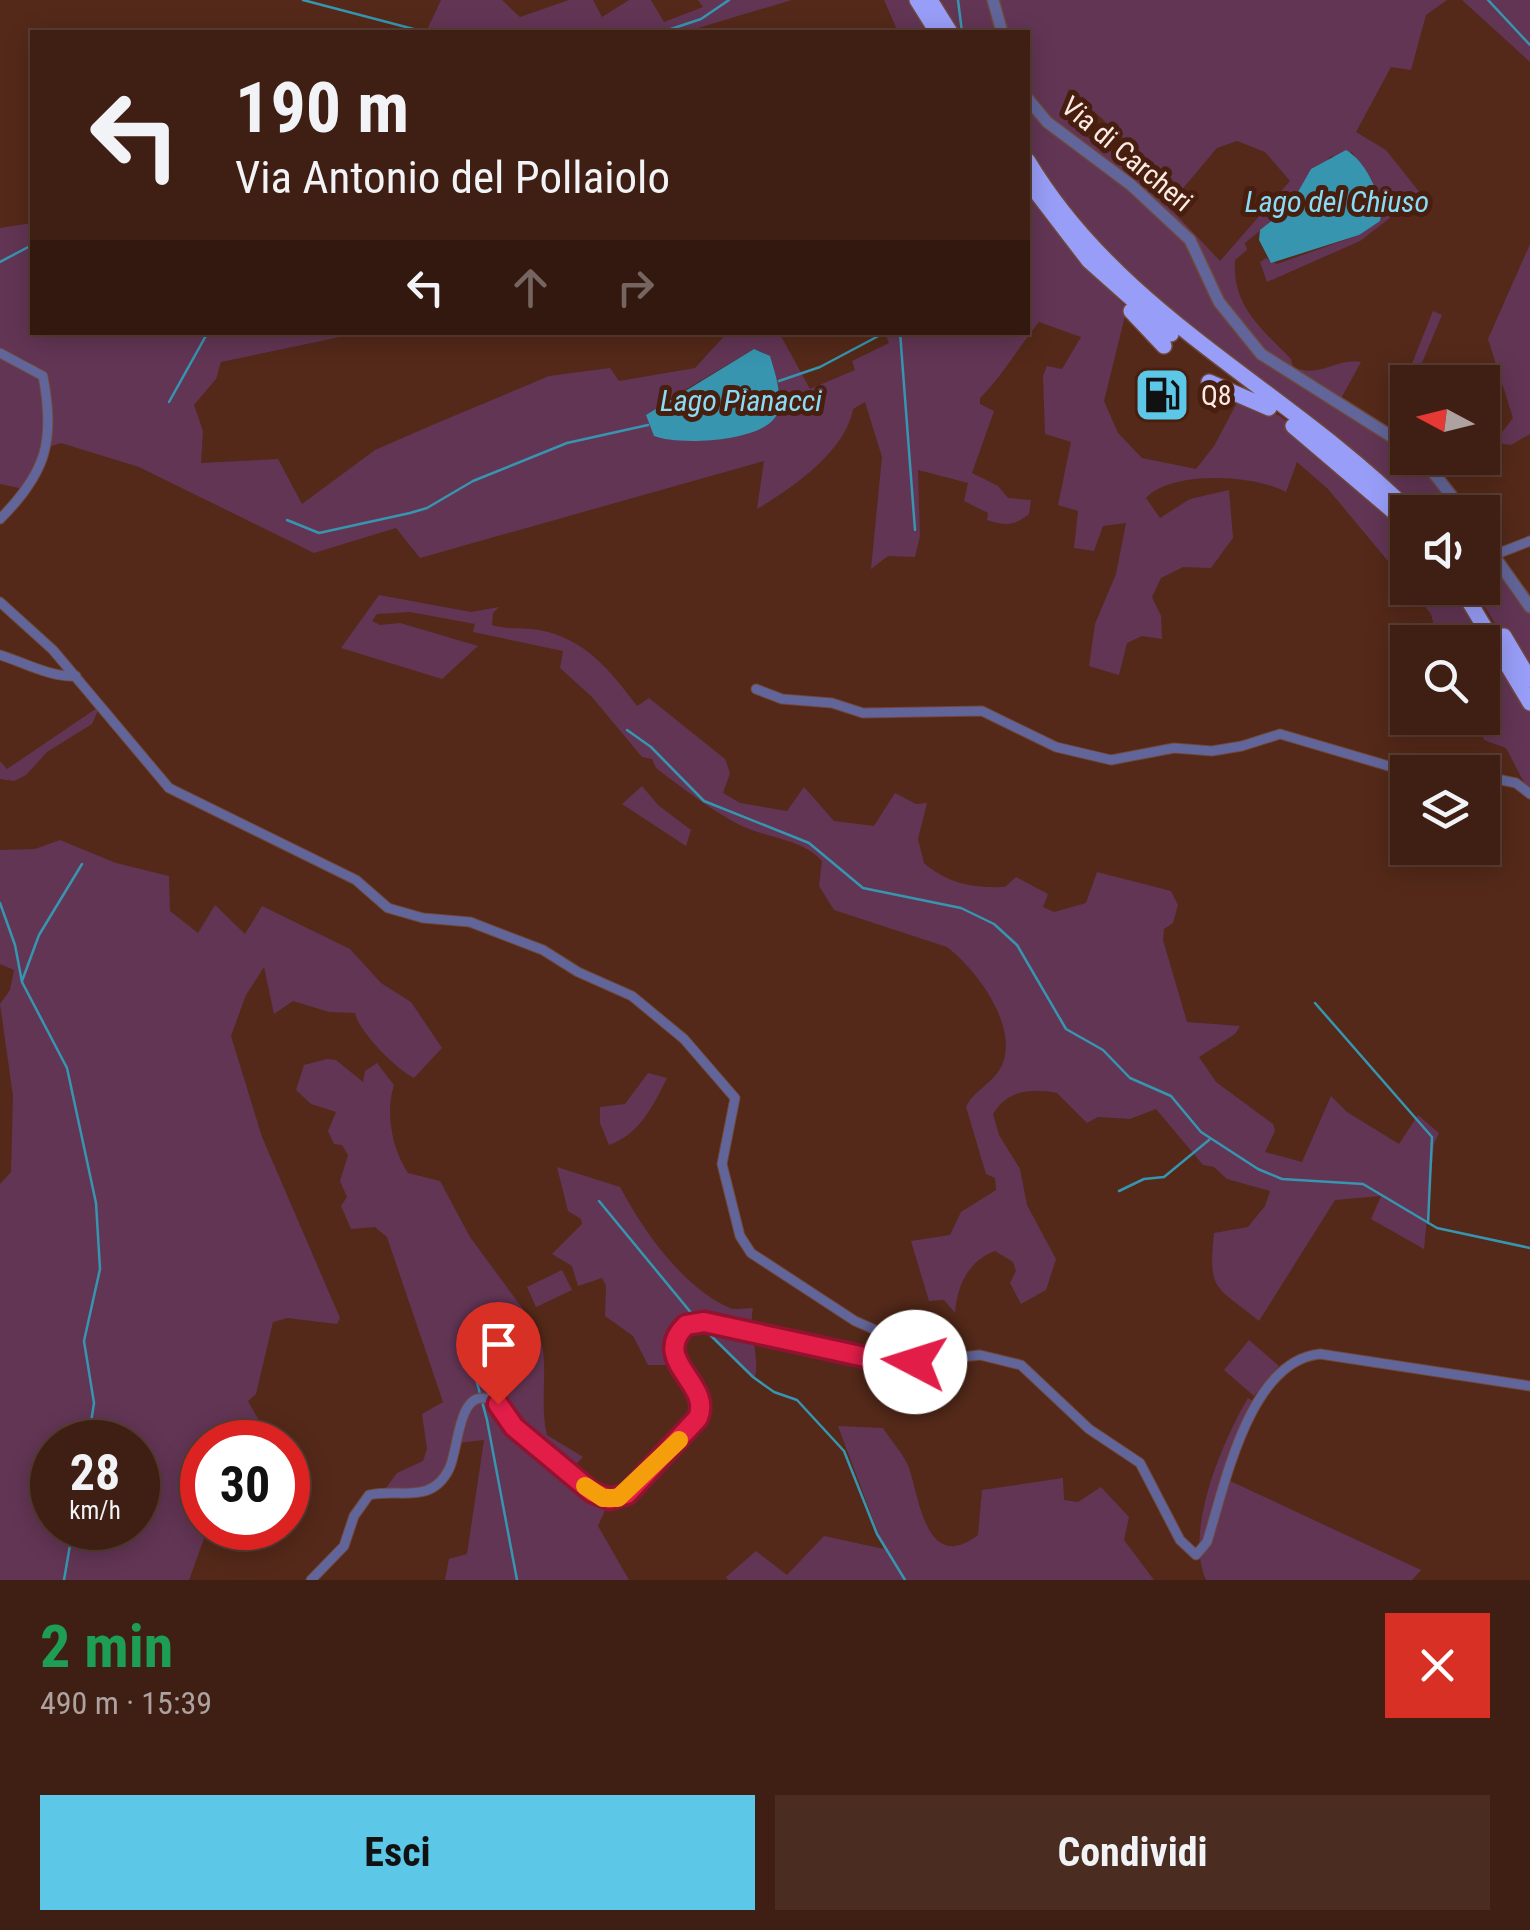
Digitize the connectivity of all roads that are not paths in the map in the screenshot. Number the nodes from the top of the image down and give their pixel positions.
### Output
1 (917, 0) edge
2 (930, 0) edge
3 (993, 0) edge
4 (936, 30) edge
5 (949, 30) edge
6 (1001, 30) edge
7 (1030, 101) edge
8 (1030, 164) edge
9 (1030, 183) edge
10 (1065, 232) junction
11 (1164, 346) dead end
12 (0, 353) edge
13 (1209, 382) dead end
14 (1268, 408) junction
15 (1390, 436) edge
16 (1435, 475) edge
17 (1391, 495) edge
18 (1451, 495) edge
19 (1390, 509) edge
20 (0, 519) edge
21 (1530, 541) edge
22 (1500, 553) edge
23 (1500, 564) edge
24 (0, 602) edge
25 (1470, 605) edge
26 (1484, 605) edge
27 (1530, 608) edge
28 (0, 654) edge
29 (76, 676) junction
30 (1530, 680) edge
31 (756, 688) dead end
32 (1530, 703) edge
33 (1390, 766) edge
34 (1500, 776) edge
35 (1530, 794) edge
36 (915, 1362) junction
37 (1530, 1386) edge
38 (310, 1580) edge

1 - 4 highway
2 - 5 highway
3 - 6 street
7 - 15 street, Via di Carcheri
8 - 17 highway
9 - 10 highway
10 - 11 highway
10 - 14 highway
12 - 20 street
13 - 14 highway
14 - 19 highway
16 - 18 street
21 - 22 street
23 - 27 street
24 - 29 street
25 - 32 highway
26 - 30 highway
28 - 29 street
29 - 36 street
31 - 33 street
34 - 35 street
36 - 37 street
36 - 38 street

